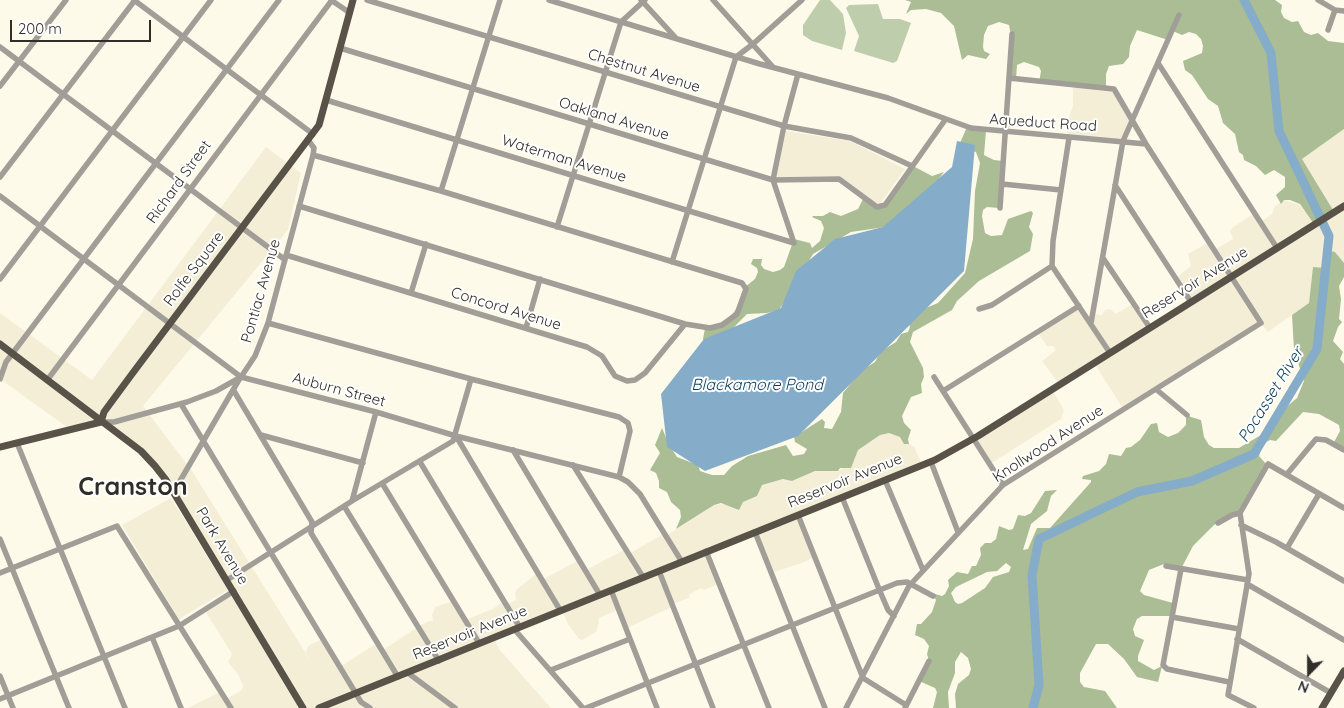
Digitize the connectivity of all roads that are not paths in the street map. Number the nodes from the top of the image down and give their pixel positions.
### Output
1 (66, 0) edge
2 (135, 0) edge
3 (211, 0) edge
4 (279, 0) edge
5 (331, 0) edge
6 (353, 0) edge
7 (367, 0) edge
8 (500, 0) edge
9 (549, 0) edge
10 (564, 0) edge
11 (713, 0) edge
12 (789, 0) edge
13 (802, 0) edge
14 (1318, 0) edge
15 (643, 1) edge
16 (569, 6) junction
17 (795, 6) junction
18 (1336, 10) junction
19 (1344, 11) edge
20 (350, 13) junction
21 (1179, 15) dead end
22 (621, 22) junction
23 (1328, 30) dead end
24 (1012, 34) dead end
25 (488, 36) junction
26 (183, 37) junction
27 (677, 38) junction
28 (753, 44) junction
29 (0, 47) edge
30 (340, 48) junction
31 (736, 57) junction
32 (19, 61) junction
33 (1158, 63) junction
34 (774, 68) junction
35 (227, 70) junction
36 (603, 72) junction
37 (798, 74) junction
38 (1009, 78) junction
39 (0, 86) edge
40 (472, 88) junction
41 (62, 95) junction
42 (260, 95) junction
43 (326, 100) junction
44 (720, 107) junction
45 (945, 120) junction
46 (1132, 121) junction
47 (587, 123) junction
48 (784, 126) junction
49 (111, 131) junction
50 (1006, 132) junction
51 (313, 134) junction
52 (1069, 138) junction
53 (308, 140) junction
54 (456, 140) junction
55 (1124, 141) junction
56 (1146, 144) junction
57 (313, 155) junction
58 (703, 159) junction
59 (156, 164) junction
60 (912, 166) junction
61 (572, 175) junction
62 (0, 177) edge
63 (774, 180) junction
64 (1002, 184) junction
65 (1115, 185) junction
66 (190, 189) junction
67 (1062, 190) junction
68 (441, 191) junction
69 (0, 196) edge
70 (299, 206) junction
71 (1344, 206) edge
72 (1000, 208) dead end
73 (688, 210) junction
74 (39, 226) junction
75 (556, 227) junction
76 (242, 229) junction
77 (426, 244) junction
78 (1278, 248) junction
79 (285, 257) junction
80 (84, 258) junction
81 (1103, 258) junction
82 (672, 262) junction
83 (1052, 266) junction
84 (1230, 277) junction
85 (0, 279) edge
86 (540, 279) junction
87 (119, 284) junction
88 (411, 293) junction
89 (1191, 302) junction
90 (1079, 306) junction
91 (978, 309) dead end
92 (170, 323) junction
93 (268, 323) junction
94 (1092, 323) junction
95 (685, 324) junction
96 (526, 328) junction
97 (1150, 328) junction
98 (0, 344) edge
99 (13, 353) junction
100 (1110, 353) junction
101 (241, 376) junction
102 (934, 377) dead end
103 (0, 378) edge
104 (48, 379) junction
105 (471, 379) junction
106 (1157, 390) junction
107 (234, 391) junction
108 (943, 392) junction
109 (180, 404) junction
110 (376, 412) junction
111 (1187, 415) dead end
112 (101, 422) junction
113 (261, 435) junction
114 (456, 436) junction
115 (973, 439) junction
116 (204, 442) junction
117 (17, 443) junction
118 (0, 447) edge
119 (513, 450) junction
120 (1344, 450) edge
121 (420, 462) junction
122 (930, 462) junction
123 (363, 463) junction
124 (573, 465) junction
125 (1287, 474) junction
126 (619, 477) junction
127 (885, 480) junction
128 (382, 483) junction
129 (1003, 485) junction
130 (174, 493) junction
131 (1319, 494) junction
132 (842, 497) junction
133 (352, 501) junction
134 (344, 506) junction
135 (1344, 508) edge
136 (1240, 513) junction
137 (798, 515) junction
138 (1218, 523) dead end
139 (1241, 525) junction
140 (312, 528) junction
141 (754, 532) junction
142 (958, 532) junction
143 (0, 539) edge
144 (60, 548) junction
145 (1287, 548) junction
146 (706, 551) junction
147 (271, 553) junction
148 (682, 562) junction
149 (1166, 566) dead end
150 (12, 568) junction
151 (1181, 569) junction
152 (923, 570) junction
153 (659, 571) junction
154 (0, 573) edge
155 (642, 577) junction
156 (227, 580) junction
157 (1344, 581) edge
158 (1247, 582) junction
159 (913, 584) junction
160 (879, 589) junction
161 (611, 590) junction
162 (234, 592) junction
163 (600, 595) junction
164 (933, 596) dead end
165 (835, 606) junction
166 (560, 610) junction
167 (894, 616) junction
168 (1172, 617) junction
169 (791, 624) junction
170 (179, 626) junction
171 (516, 627) junction
172 (1239, 629) junction
173 (152, 637) junction
174 (630, 639) junction
175 (1238, 639) junction
176 (1344, 640) edge
177 (479, 643) junction
178 (743, 644) junction
179 (104, 657) junction
180 (438, 661) junction
181 (929, 661) dead end
182 (695, 663) junction
183 (551, 670) junction
184 (1344, 671) edge
185 (408, 673) junction
186 (0, 676) edge
187 (56, 676) junction
188 (398, 677) junction
189 (863, 678) junction
190 (647, 682) junction
191 (1229, 682) junction
192 (356, 693) junction
193 (1331, 693) junction
194 (8, 696) junction
195 (0, 699) edge
196 (906, 707) edge
197 (13, 708) edge
198 (69, 708) edge
199 (124, 708) edge
200 (180, 708) edge
201 (231, 708) edge
202 (303, 708) edge
203 (319, 708) edge
204 (370, 708) edge
205 (455, 708) edge
206 (585, 708) edge
207 (657, 708) edge
208 (713, 708) edge
209 (769, 708) edge
210 (825, 708) edge
211 (846, 708) edge
212 (1254, 708) edge
213 (1322, 708) edge

1 - 32 street
2 - 26 street
2 - 41 street
3 - 26 street
4 - 35 street
5 - 20 street
5 - 42 street, Richard Street
6 - 20 main road
7 - 25 street, Chestnut Avenue
8 - 25 street
9 - 16 street, Aqueduct Road
10 - 16 street
11 - 28 street
12 - 17 street
13 - 17 street
14 - 18 street
15 - 22 street
15 - 27 street
16 - 22 street, Aqueduct Road
17 - 28 street
18 - 19 street
18 - 23 street
20 - 30 main road
21 - 33 street
22 - 27 street, Aqueduct Road
22 - 36 street
24 - 38 street
25 - 36 street, Chestnut Avenue
25 - 40 street
26 - 35 street
26 - 49 street
27 - 31 street, Aqueduct Road
28 - 31 street
28 - 34 street
29 - 32 street, Concord Avenue
30 - 40 street, Oakland Avenue
30 - 43 main road
31 - 34 street, Aqueduct Road
31 - 44 street
32 - 39 street
32 - 41 street, Concord Avenue
33 - 46 street
33 - 78 street
34 - 37 street, Aqueduct Road
35 - 42 street
35 - 59 street
36 - 44 street, Chestnut Avenue
36 - 47 street
37 - 45 street, Aqueduct Road
37 - 48 street
38 - 46 street
38 - 50 street
40 - 47 street, Oakland Avenue
40 - 54 street
41 - 49 street, Concord Avenue
41 - 62 street
42 - 51 street
42 - 66 street, Richard Street
43 - 51 main road
43 - 54 street, Waterman Avenue
44 - 48 street, Chestnut Avenue
44 - 58 street
45 - 50 street, Aqueduct Road
45 - 60 street
46 - 55 street
46 - 56 street
47 - 58 street, Oakland Avenue
47 - 61 street
48 - 60 street, Chestnut Avenue
48 - 63 street
49 - 59 street, Concord Avenue
49 - 74 street
50 - 52 street, Aqueduct Road
50 - 64 street
51 - 53 main road, Rolfe Square
52 - 55 street, Aqueduct Road
52 - 67 street
53 - 57 street
53 - 76 main road, Rolfe Square
54 - 61 street, Waterman Avenue
54 - 68 street
55 - 56 street, Aqueduct Road
55 - 65 street
56 - 84 street
57 - 68 street
57 - 70 street, Pontiac Avenue
58 - 63 street, Oakland Avenue
58 - 73 street
59 - 66 street, Concord Avenue
59 - 80 street
60 - 63 street, Oakland Avenue
61 - 73 street, Waterman Avenue
61 - 75 street
63 - 73 street, Waterman Avenue
64 - 67 street
64 - 72 street
65 - 81 street
65 - 89 street
66 - 76 street, Concord Avenue
66 - 87 street, Richard Street
67 - 83 street
68 - 75 street
69 - 74 street, Auburn Street
70 - 77 street
70 - 79 street, Pontiac Avenue
71 - 78 main road, Reservoir Avenue
73 - 82 street
74 - 80 street, Auburn Street
74 - 85 street
75 - 82 street
76 - 79 street, Concord Avenue
76 - 92 main road, Rolfe Square
77 - 86 street
77 - 88 street
78 - 84 main road, Reservoir Avenue
79 - 88 street, Concord Avenue
79 - 93 street, Pontiac Avenue
80 - 87 street, Auburn Street
80 - 99 street
81 - 94 street
81 - 97 street
82 - 95 street
83 - 90 street
83 - 91 street
84 - 89 main road, Reservoir Avenue
84 - 106 street, Knollwood Avenue
86 - 95 street
86 - 96 street
87 - 92 street, Auburn Street
87 - 104 street, Richard Street
88 - 96 street, Concord Avenue
89 - 97 main road, Reservoir Avenue
90 - 94 street
90 - 108 street
92 - 101 street, Auburn Street
92 - 112 main road, Rolfe Square
93 - 101 street, Pontiac Avenue
93 - 105 street
94 - 100 street
95 - 96 street, Concord Avenue
97 - 100 main road, Reservoir Avenue
98 - 99 main road, Park Avenue
99 - 103 street
99 - 104 main road, Park Avenue
100 - 115 main road, Reservoir Avenue
101 - 107 street
101 - 109 street, Pontiac Avenue
101 - 110 street, Auburn Street
102 - 108 street
104 - 112 main road, Park Avenue
105 - 114 street
105 - 126 street
106 - 111 street
106 - 129 street, Knollwood Avenue
107 - 113 street
107 - 116 street
108 - 115 street
109 - 112 street, Pontiac Avenue
109 - 116 street
110 - 114 street, Auburn Street
110 - 123 street
112 - 117 main road, Pontiac Avenue
112 - 130 main road, Park Avenue
113 - 123 street
113 - 140 street
114 - 119 street, Auburn Street
114 - 121 street
114 - 166 street
115 - 122 main road, Reservoir Avenue
115 - 129 street
116 - 130 street
116 - 147 street
117 - 118 main road, Pontiac Avenue
117 - 144 street
119 - 124 street, Auburn Street
119 - 163 street
120 - 125 street
121 - 128 street
121 - 171 street
122 - 127 main road, Reservoir Avenue
122 - 142 street
123 - 133 street
124 - 126 street, Auburn Street
124 - 155 street
125 - 131 street
125 - 136 street
126 - 148 street, Auburn Street
127 - 132 main road, Reservoir Avenue
127 - 152 street
128 - 133 street
128 - 177 street
129 - 142 street, Knollwood Avenue
130 - 156 main road, Park Avenue
131 - 135 street
131 - 145 street
132 - 137 main road, Reservoir Avenue
132 - 160 street
133 - 134 street
134 - 140 street
134 - 180 street
136 - 138 street
136 - 139 street
137 - 141 main road, Reservoir Avenue
137 - 165 street
139 - 145 street
139 - 158 street
140 - 147 street
140 - 188 street
141 - 146 main road, Reservoir Avenue
141 - 169 street
142 - 152 street, Knollwood Avenue
143 - 150 street
144 - 150 street
144 - 170 street
144 - 179 street
145 - 157 street
146 - 148 main road, Reservoir Avenue
146 - 178 street
147 - 156 street
147 - 192 street
148 - 153 main road, Reservoir Avenue
149 - 151 street
150 - 154 street
150 - 187 street
151 - 158 street
151 - 168 street
152 - 159 street, Knollwood Avenue
153 - 155 main road, Reservoir Avenue
153 - 182 street
155 - 161 main road, Reservoir Avenue
156 - 162 main road, Park Avenue
158 - 172 street
158 - 176 street
159 - 160 street
159 - 164 street
159 - 167 street, Knollwood Avenue
160 - 165 street
160 - 167 street
161 - 163 main road, Reservoir Avenue
161 - 174 street
162 - 170 street
162 - 202 main road, Park Avenue
163 - 166 main road, Reservoir Avenue
165 - 169 street
165 - 189 street
166 - 171 main road, Reservoir Avenue
167 - 189 street, Knollwood Avenue
168 - 172 street
168 - 191 street
169 - 178 street
169 - 210 street
170 - 173 street
170 - 201 street
171 - 177 main road, Reservoir Avenue
171 - 183 street
172 - 175 street
173 - 179 street
173 - 200 street
174 - 183 street
174 - 190 street
175 - 191 street
175 - 193 street
177 - 180 main road, Reservoir Avenue
178 - 182 street
178 - 209 street
179 - 187 street
179 - 199 street
180 - 185 main road, Reservoir Avenue
181 - 196 street
182 - 190 street
182 - 208 street
183 - 206 street
184 - 193 main road
185 - 188 main road, Reservoir Avenue
185 - 205 street
186 - 194 street
187 - 194 street
187 - 198 street
188 - 192 main road, Reservoir Avenue
189 - 196 street
189 - 211 street, Knollwood Avenue
190 - 206 street
190 - 207 street
191 - 212 street
192 - 203 main road, Reservoir Avenue
192 - 204 street
193 - 213 main road
194 - 195 street
194 - 197 street

